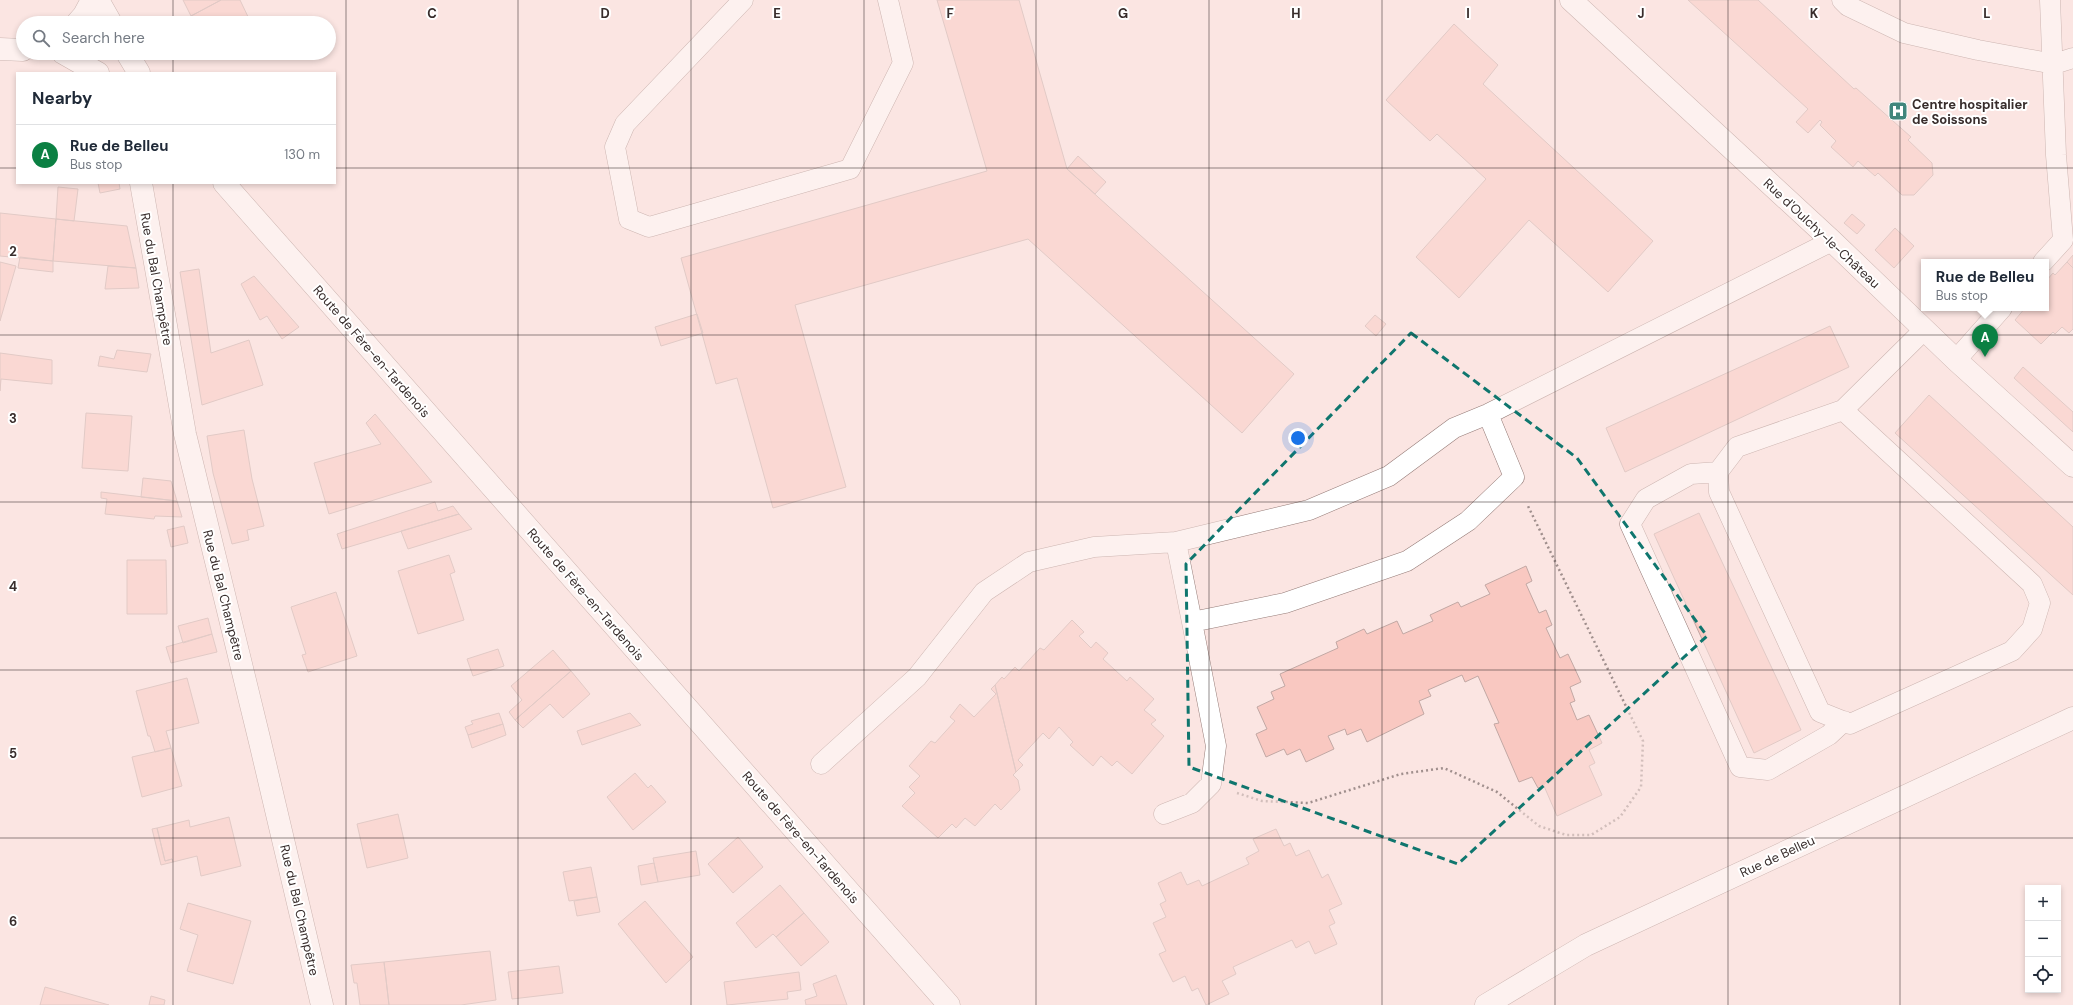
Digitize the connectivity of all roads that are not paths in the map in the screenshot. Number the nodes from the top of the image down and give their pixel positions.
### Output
1 (92, 0) edge
2 (98, 0) edge
3 (743, 0) edge
4 (888, 0) edge
5 (1571, 0) edge
6 (1842, 0) edge
7 (2050, 0) edge
8 (83, 16) edge
9 (107, 16) edge
10 (2073, 58) edge
11 (76, 60) edge
12 (132, 60) edge
13 (2054, 64) junction
14 (96, 72) edge
15 (138, 72) edge
16 (2064, 153) edge
17 (140, 184) edge
18 (225, 184) edge
19 (2068, 239) edge
20 (1832, 242) junction
21 (2047, 259) edge
22 (1999, 311) edge
23 (1924, 330) junction
24 (1956, 360) junction
25 (1843, 410) junction
26 (1488, 414) junction
27 (2073, 466) edge
28 (1718, 472) junction
29 (1176, 542) junction
30 (1192, 622) junction
31 (2073, 718) edge
32 (1844, 722) junction
33 (821, 764) dead end
34 (1164, 814) dead end
35 (322, 1005) edge
36 (949, 1005) edge
37 (1486, 1005) edge

1 - 8 street
2 - 9 street
3 - 4 lane
5 - 20 street, Rue d'Oulchy-le-Château
6 - 13 lane
7 - 13 lane
10 - 13 lane
11 - 14 street
12 - 15 street
13 - 16 lane
16 - 19 lane
17 - 35 street, Rue du Bal Champêtre
18 - 36 street, Route de Fère-en-Tardenois
19 - 21 lane
20 - 23 street, Rue d'Oulchy-le-Château
20 - 26 lane
22 - 24 lane
23 - 24 street, Rue d'Oulchy-le-Château
23 - 25 lane
24 - 27 street, Rue d'Oulchy-le-Château
25 - 28 lane
25 - 32 lane
26 - 29 lane
26 - 30 lane
28 - 32 lane
28 - 32 lane
29 - 30 lane
29 - 33 lane
30 - 34 lane
31 - 37 street, Rue de Belleu

